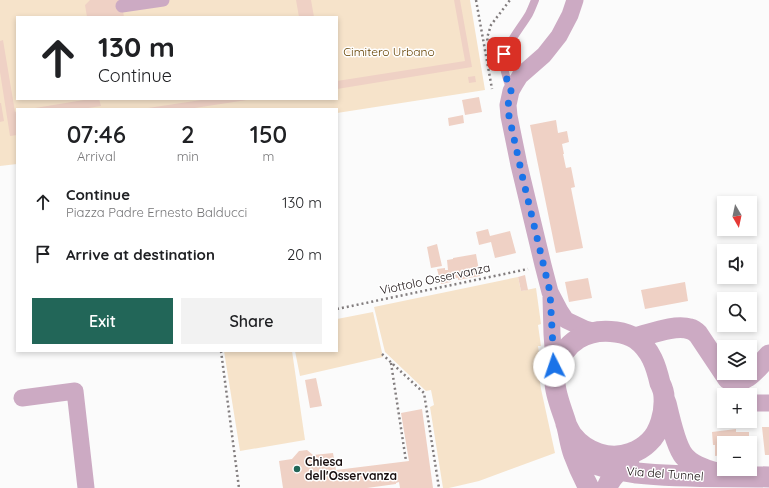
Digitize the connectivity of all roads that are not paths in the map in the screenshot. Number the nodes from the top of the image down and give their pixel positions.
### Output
1 (163, 0) edge
2 (535, 0) edge
3 (575, 0) edge
4 (122, 6) dead end
5 (511, 91) junction
6 (550, 292) junction
7 (596, 332) junction
8 (635, 338) junction
9 (769, 355) edge
10 (555, 382) junction
11 (734, 387) edge
12 (664, 397) junction
13 (22, 398) dead end
14 (757, 403) edge
15 (769, 403) edge
16 (571, 432) junction
17 (656, 432) junction
18 (619, 470) junction
19 (717, 472) edge
20 (732, 476) joint
21 (769, 477) edge
22 (688, 482) edge
23 (86, 488) edge
24 (589, 488) edge
25 (607, 488) edge

1 - 4 street
2 - 5 lane
3 - 5 street
5 - 6 street
6 - 7 street
6 - 10 street
7 - 8 street
7 - 10 street
8 - 11 street
8 - 12 street
9 - 11 street
10 - 16 street
12 - 17 street
12 - 19 street
13 - 23 street
14 - 15 street
16 - 17 street
16 - 18 street, Via del Tunnel
16 - 24 street
17 - 18 street
18 - 22 street, Via del Tunnel
18 - 25 street
20 - 21 street, Via del Tunnel
20 - 22 street, Via del Tunnel

